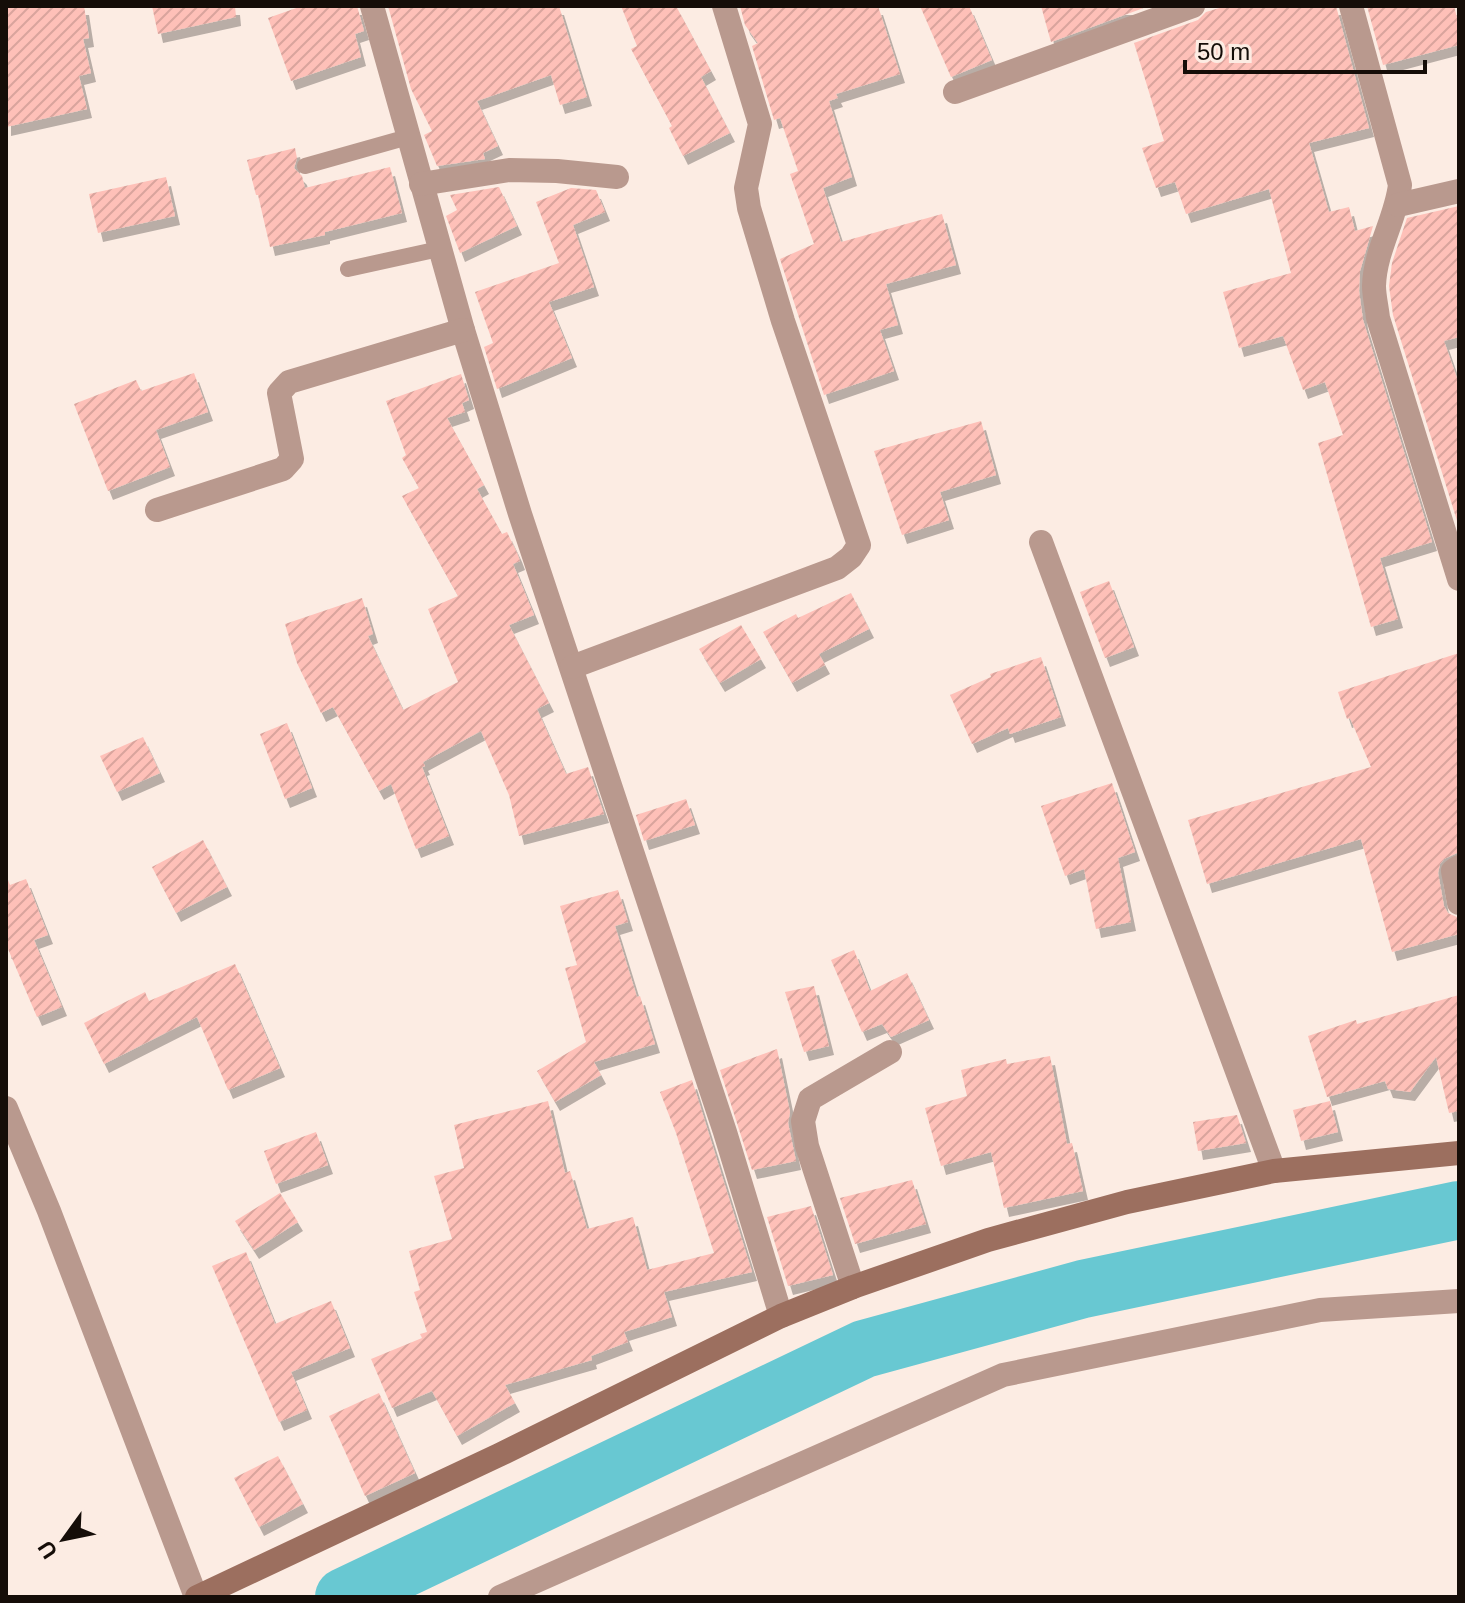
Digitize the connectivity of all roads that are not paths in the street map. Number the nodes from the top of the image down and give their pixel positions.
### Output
1 (372, 6) edge
2 (724, 6) edge
3 (1193, 6) edge
4 (1351, 6) edge
5 (1142, 15) edge
6 (955, 92) dead end
7 (408, 137) junction
8 (305, 166) dead end
9 (617, 177) dead end
10 (421, 184) junction
11 (1459, 191) edge
12 (1398, 205) junction
13 (439, 249) junction
14 (348, 269) dead end
15 (463, 330) junction
16 (157, 510) dead end
17 (1041, 542) dead end
18 (1459, 579) edge
19 (572, 667) junction
20 (1459, 867) edge
21 (1459, 903) edge
22 (890, 1052) dead end
23 (6, 1108) edge
24 (1459, 1153) edge
25 (1274, 1171) junction
26 (853, 1287) junction
27 (1459, 1301) edge
28 (781, 1316) junction
29 (196, 1597) edge
30 (500, 1597) edge

1 - 7 street
2 - 19 street
3 - 5 street
4 - 12 street
5 - 6 street
7 - 8 lane
7 - 10 street
9 - 10 street
10 - 13 street
11 - 12 street
12 - 18 street
13 - 14 lane
13 - 15 street
15 - 16 street
15 - 19 street
17 - 25 street
19 - 28 street
20 - 21 street
22 - 26 street
23 - 29 street
24 - 25 street
25 - 26 street
26 - 28 street
27 - 30 street
28 - 29 street

